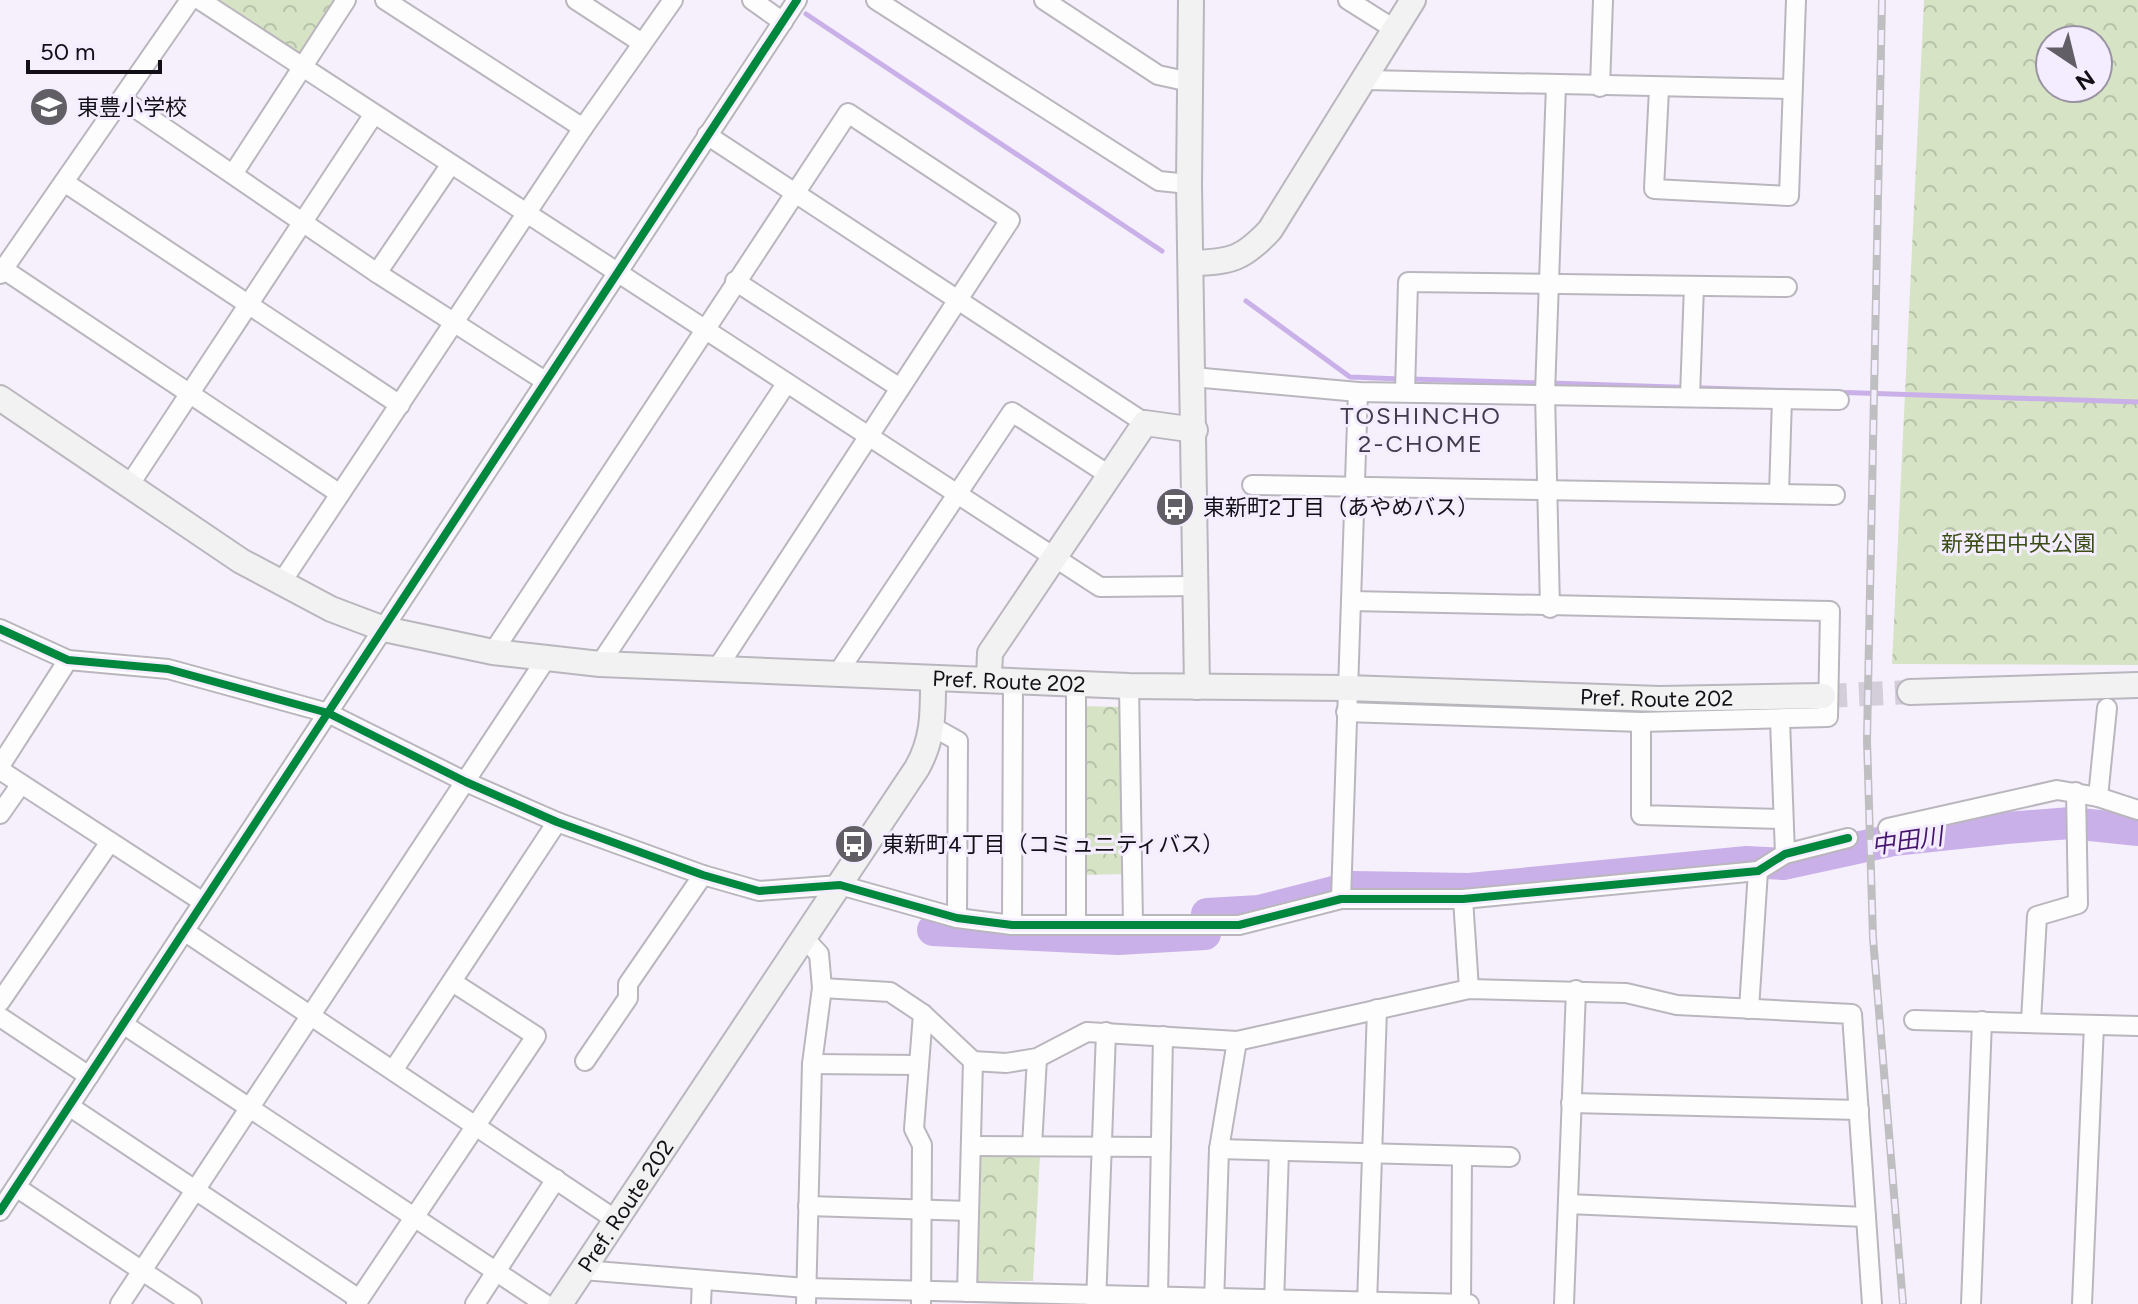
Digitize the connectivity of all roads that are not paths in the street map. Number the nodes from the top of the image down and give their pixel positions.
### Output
1 (190, 0) edge
2 (200, 0) edge
3 (346, 0) edge
4 (385, 0) edge
5 (576, 0) edge
6 (673, 0) edge
7 (752, 0) edge
8 (797, 0) edge
9 (876, 0) edge
10 (1044, 0) edge
11 (1191, 0) edge
12 (1348, 0) edge
13 (1413, 0) edge
14 (1603, 0) edge
15 (1796, 0) edge
16 (783, 22) junction
17 (1394, 29) junction
18 (642, 43) junction
19 (302, 67) junction
20 (1366, 80) junction
21 (1190, 82) junction
22 (1556, 85) junction
23 (1600, 87) junction
24 (1659, 89) junction
25 (1792, 89) junction
26 (122, 99) junction
27 (374, 114) junction
28 (583, 128) junction
29 (707, 135) junction
30 (451, 164) junction
31 (233, 174) junction
32 (64, 182) junction
33 (1189, 184) junction
34 (795, 192) junction
35 (527, 213) junction
36 (303, 222) junction
37 (1192, 263) junction
38 (2, 271) edge
39 (377, 273) junction
40 (618, 273) junction
41 (735, 281) junction
42 (1547, 286) junction
43 (1694, 286) junction
44 (1787, 287) dead end
45 (957, 300) junction
46 (247, 306) junction
47 (456, 322) junction
48 (703, 329) junction
49 (1193, 377) junction
50 (545, 381) junction
51 (786, 384) junction
52 (900, 388) junction
53 (1358, 392) junction
54 (1405, 392) junction
55 (1545, 393) junction
56 (189, 394) junction
57 (1690, 396) junction
58 (0, 398) edge
59 (1782, 399) junction
60 (1839, 400) dead end
61 (400, 405) junction
62 (1145, 423) junction
63 (1195, 430) junction
64 (867, 437) junction
65 (1109, 475) junction
66 (130, 484) junction
67 (1252, 485) dead end
68 (1355, 486) junction
69 (1549, 492) junction
70 (1779, 493) junction
71 (340, 494) junction
72 (1835, 495) dead end
73 (957, 496) junction
74 (1053, 559) junction
75 (281, 583) junction
76 (1197, 586) junction
77 (1351, 601) junction
78 (1550, 608) junction
79 (0, 629) edge
80 (384, 629) junction
81 (493, 652) junction
82 (546, 659) junction
83 (68, 660) junction
84 (600, 664) junction
85 (716, 670) junction
86 (837, 674) junction
87 (933, 678) junction
88 (1001, 678) junction
89 (1076, 683) junction
90 (2138, 685) edge
91 (1129, 686) junction
92 (1197, 687) junction
93 (1910, 692) tunnel mouth
94 (1823, 696) tunnel mouth
95 (1347, 700) junction
96 (2107, 708) dead end
97 (328, 713) junction
98 (1780, 720) junction
99 (1641, 722) junction
100 (933, 727) junction
101 (0, 768) edge
102 (466, 782) junction
103 (21, 784) junction
104 (2076, 792) junction
105 (2098, 797) junction
106 (2138, 810) edge
107 (0, 814) edge
108 (1783, 819) junction
109 (557, 822) junction
110 (1888, 828) dead end
111 (1848, 838) dead end
112 (110, 842) junction
113 (1785, 854) junction
114 (1758, 871) junction
115 (703, 875) junction
116 (840, 885) junction
117 (1341, 899) junction
118 (1463, 899) junction
119 (203, 902) junction
120 (957, 918) junction
121 (1076, 923) junction
122 (1133, 923) junction
123 (1012, 925) junction
124 (184, 931) junction
125 (804, 938) junction
126 (454, 983) junction
127 (822, 988) junction
128 (1469, 989) junction
129 (1576, 990) junction
130 (0, 1002) edge
131 (1377, 1009) junction
132 (1749, 1009) junction
133 (923, 1014) junction
134 (311, 1015) junction
135 (0, 1017) edge
136 (1914, 1020) dead end
137 (1982, 1021) junction
138 (2031, 1021) junction
139 (123, 1024) junction
140 (2094, 1025) junction
141 (2138, 1026) edge
142 (1106, 1032) junction
143 (1163, 1036) junction
144 (1237, 1041) junction
145 (1037, 1058) junction
146 (585, 1061) dead end
147 (973, 1061) junction
148 (812, 1064) junction
149 (919, 1065) junction
150 (394, 1069) junction
151 (89, 1076) junction
152 (1571, 1103) junction
153 (69, 1106) junction
154 (250, 1107) junction
155 (1859, 1110) junction
156 (476, 1124) junction
157 (971, 1146) junction
158 (1032, 1146) junction
159 (1101, 1146) junction
160 (1161, 1147) junction
161 (1219, 1149) junction
162 (1279, 1151) junction
163 (1372, 1155) junction
164 (1462, 1156) junction
165 (1510, 1157) dead end
166 (556, 1179) junction
167 (16, 1187) junction
168 (195, 1189) junction
169 (1568, 1204) junction
170 (808, 1206) junction
171 (922, 1210) junction
172 (0, 1211) edge
173 (969, 1211) junction
174 (416, 1217) junction
175 (1866, 1217) junction
176 (616, 1220) junction
177 (583, 1270) junction
178 (141, 1271) junction
179 (497, 1272) junction
180 (702, 1281) junction
181 (967, 1292) junction
182 (806, 1296) edge
183 (1158, 1296) junction
184 (921, 1297) edge
185 (995, 1298) edge
186 (1095, 1299) edge
187 (358, 1301) edge
188 (1214, 1301) edge
189 (1274, 1302) edge
190 (1367, 1303) edge
191 (120, 1304) edge
192 (192, 1304) edge
193 (475, 1304) edge
194 (545, 1304) edge
195 (560, 1304) edge
196 (701, 1304) edge
197 (1461, 1304) edge
198 (1469, 1304) edge
199 (1564, 1304) edge
200 (1872, 1304) edge
201 (1971, 1304) edge
202 (2082, 1304) edge

1 - 26 street
2 - 19 street
3 - 19 street
4 - 28 street
5 - 18 street
6 - 18 street
7 - 16 street
8 - 16 street
9 - 33 street
10 - 21 street
11 - 21 street
12 - 17 street
13 - 17 street
14 - 23 street
15 - 25 street
16 - 29 street
17 - 20 street
18 - 28 street
19 - 27 street
19 - 31 street
20 - 22 street
20 - 37 street
21 - 33 street
22 - 23 street
22 - 42 street
23 - 24 street
24 - 25 street
24 - 25 street
26 - 31 street
26 - 32 street
27 - 30 street
27 - 36 street
28 - 35 street
29 - 34 street
29 - 40 street
30 - 35 street
30 - 39 street
31 - 36 street
32 - 38 street
32 - 46 street
33 - 37 street
34 - 41 street
34 - 45 street
34 - 45 street
35 - 40 street
35 - 47 street
36 - 39 street
36 - 46 street
37 - 49 street
38 - 56 street
39 - 47 street
40 - 48 street
40 - 50 street
41 - 48 street
41 - 52 street
42 - 43 street
42 - 54 street
42 - 55 street
43 - 44 street
43 - 57 street
45 - 52 street
45 - 62 street
46 - 56 street
46 - 61 street
47 - 50 street
47 - 61 street
48 - 51 street
48 - 81 street
49 - 53 street
49 - 63 street
50 - 80 street
51 - 64 street
51 - 84 street
52 - 64 street
53 - 54 street
53 - 68 street
54 - 55 street
55 - 57 street
55 - 69 street
56 - 66 street
56 - 71 street
57 - 59 street
58 - 66 street
59 - 60 street
59 - 70 street
61 - 71 street
62 - 63 street
62 - 65 street
63 - 76 street
64 - 73 street
64 - 85 street
65 - 73 street
65 - 74 street
66 - 75 street
67 - 68 street
68 - 69 street
68 - 77 street
69 - 70 street
69 - 78 street
70 - 72 street
71 - 75 street
73 - 74 street
73 - 86 street
74 - 76 street
74 - 88 street
75 - 80 street
76 - 92 street
77 - 78 street
77 - 95 street
78 - 98 street
79 - 83 street
80 - 81 street
80 - 97 street
81 - 82 street
82 - 84 street
82 - 102 street
83 - 97 street
83 - 101 street
84 - 85 street
85 - 86 street
86 - 87 street
87 - 88 street, Pref. Route 202
87 - 100 street, Pref. Route 202
88 - 89 street, Pref. Route 202
88 - 123 street
89 - 91 street, Pref. Route 202
89 - 121 street
90 - 93 street
91 - 92 street, Pref. Route 202
91 - 122 street
92 - 95 street, Pref. Route 202
94 - 95 street, Pref. Route 202
95 - 99 street
95 - 117 street
96 - 105 street
97 - 102 street
97 - 119 street
98 - 99 street
98 - 108 street
99 - 108 street
100 - 116 street, Pref. Route 202
100 - 120 street
101 - 103 street
102 - 109 street
102 - 134 street
103 - 107 street
103 - 112 street
104 - 105 street
104 - 110 street
104 - 138 street
105 - 106 street
108 - 113 street
109 - 115 street
109 - 126 street
111 - 113 street
112 - 119 street
112 - 130 street
113 - 114 street
114 - 118 street
114 - 132 street
115 - 116 street
115 - 146 street
116 - 120 street
116 - 125 street, Pref. Route 202
117 - 118 street
117 - 122 street
118 - 128 street
119 - 124 street
120 - 123 street
121 - 122 street
121 - 123 street
124 - 134 street
124 - 139 street
125 - 127 street
125 - 176 street, Pref. Route 202
126 - 150 street
126 - 156 street
127 - 133 street
127 - 148 street
128 - 129 street
128 - 131 street
129 - 132 street
129 - 152 street
131 - 144 street
131 - 163 street
132 - 155 street
133 - 147 street
133 - 149 street
134 - 150 street
134 - 154 street
135 - 151 street
136 - 137 street
137 - 138 street
137 - 201 street
138 - 140 street
139 - 151 street
139 - 154 street
140 - 141 street
140 - 202 street
142 - 143 street
142 - 145 street
142 - 159 street
143 - 144 street
143 - 160 street
144 - 161 street
145 - 147 street
145 - 158 street
147 - 157 street
148 - 149 street
148 - 170 street
149 - 171 street
150 - 156 street
151 - 153 street
152 - 155 street
152 - 169 street
153 - 167 street
153 - 168 street
154 - 168 street
154 - 174 street
155 - 175 street
156 - 166 street
156 - 174 street
157 - 158 street
157 - 173 street
158 - 159 street
159 - 160 street
159 - 186 street
160 - 183 street
161 - 162 street
161 - 188 street
162 - 163 street
162 - 189 street
163 - 164 street
163 - 190 street
164 - 165 street
164 - 197 street
166 - 176 street
166 - 179 street
167 - 172 street
167 - 178 street
168 - 178 street
168 - 187 street
169 - 175 street
169 - 199 street
170 - 171 street
170 - 182 street
171 - 173 street
171 - 184 street
173 - 181 street
174 - 179 street
174 - 187 street
175 - 200 street
176 - 177 street, Pref. Route 202
177 - 180 street
177 - 195 street, Pref. Route 202
178 - 191 street
178 - 192 street
179 - 193 street
179 - 194 street
180 - 182 street
180 - 196 street
181 - 184 street
181 - 185 street
182 - 184 street
183 - 186 street
183 - 188 street
185 - 186 street
188 - 189 street
189 - 190 street
190 - 197 street
197 - 198 street

